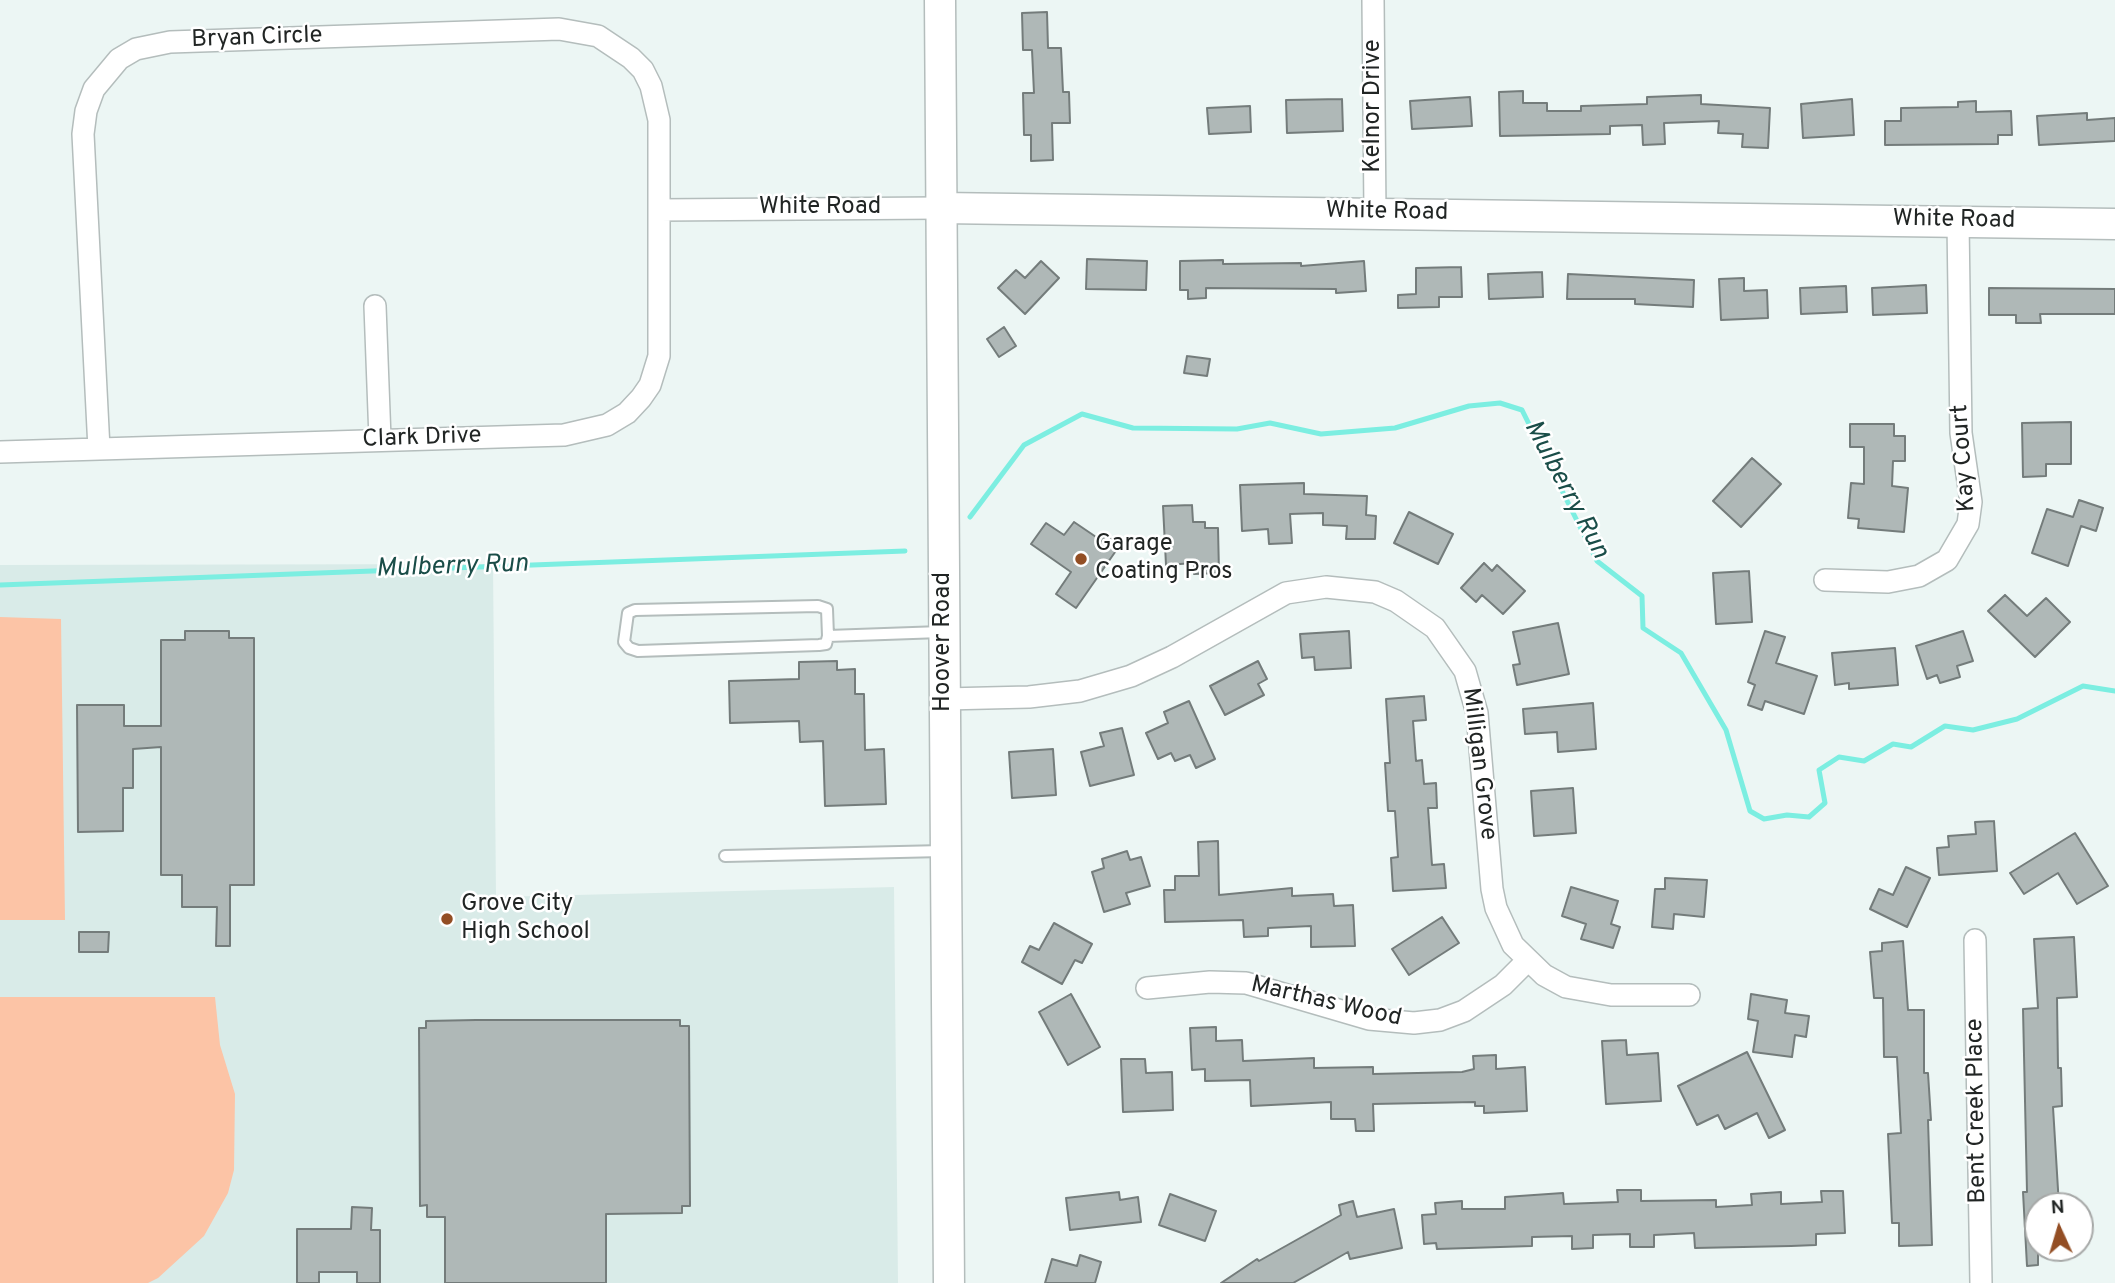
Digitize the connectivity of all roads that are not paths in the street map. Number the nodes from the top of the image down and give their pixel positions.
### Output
1 (940, 0) edge
2 (1373, 0) edge
3 (942, 208) junction
4 (659, 210) junction
5 (1375, 213) junction
6 (1958, 222) junction
7 (2115, 224) edge
8 (375, 306) dead end
9 (380, 439) junction
10 (99, 449) junction
11 (0, 452) edge
12 (1825, 580) dead end
13 (944, 632) junction
14 (828, 636) junction
15 (945, 699) junction
16 (946, 851) junction
17 (725, 856) dead end
18 (1975, 940) dead end
19 (1527, 961) junction
20 (1147, 988) dead end
21 (1689, 995) dead end
22 (949, 1283) edge
23 (1981, 1283) edge

1 - 3 main road, Hoover Road
2 - 5 street, Kelnor Drive
3 - 4 street, White Road
3 - 5 main road, White Road
3 - 13 main road, Hoover Road
4 - 9 street, Clark Drive
4 - 10 street, Bryan Circle
5 - 6 main road, White Road
6 - 7 main road, White Road
6 - 12 street, Kay Court
8 - 9 street
9 - 10 street, Clark Drive
10 - 11 street, Clark Drive
13 - 14 lane
13 - 15 main road, Hoover Road
14 - 14 lane
15 - 16 main road, Hoover Road
15 - 19 street, Milligan Grove
16 - 17 lane
16 - 22 main road, Hoover Road
18 - 23 street, Bent Creek Place
19 - 20 street, Marthas Wood
19 - 21 street, Milligan Grove

